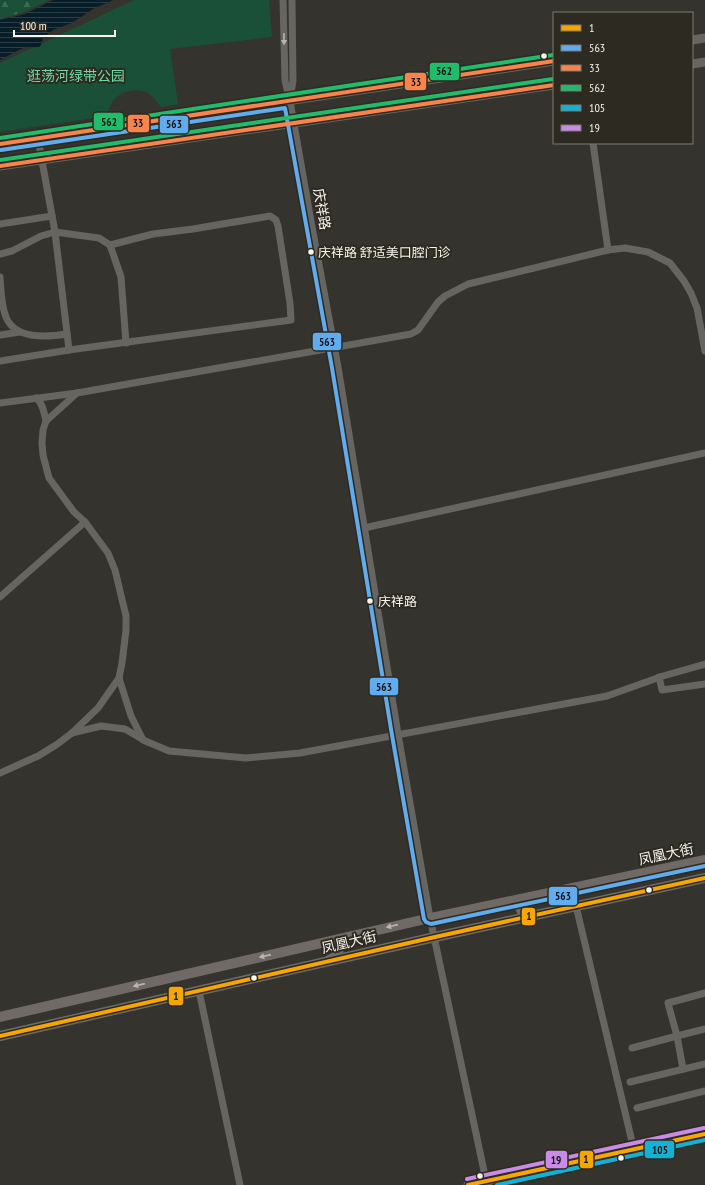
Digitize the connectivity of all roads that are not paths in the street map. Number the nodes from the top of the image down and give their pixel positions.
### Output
1 (283, 0) edge
2 (292, 0) edge
3 (705, 38) edge
4 (693, 40) edge
5 (553, 61) edge
6 (705, 62) edge
7 (693, 64) edge
8 (553, 85) edge
9 (290, 101) junction
10 (293, 123) junction
11 (38, 138) junction
12 (0, 144) edge
13 (593, 144) edge
14 (42, 160) junction
15 (0, 166) edge
16 (52, 216) junction
17 (0, 224) edge
18 (55, 232) junction
19 (110, 245) junction
20 (608, 250) junction
21 (0, 254) edge
22 (0, 277) edge
23 (20, 332) junction
24 (67, 334) junction
25 (0, 335) edge
26 (126, 343) junction
27 (334, 347) junction
28 (69, 350) junction
29 (705, 351) edge
30 (0, 361) edge
31 (77, 393) junction
32 (36, 398) junction
33 (0, 403) edge
34 (46, 421) junction
35 (705, 453) edge
36 (85, 522) junction
37 (364, 528) junction
38 (0, 597) edge
39 (705, 664) edge
40 (659, 677) junction
41 (119, 678) junction
42 (705, 684) edge
43 (72, 733) junction
44 (398, 734) junction
45 (143, 740) junction
46 (0, 773) edge
47 (705, 860) edge
48 (705, 878) edge
49 (547, 893) junction
50 (576, 906) junction
51 (546, 913) junction
52 (430, 918) junction
53 (435, 937) junction
54 (315, 944) junction
55 (320, 963) junction
56 (199, 991) junction
57 (705, 993) edge
58 (23, 1012) junction
59 (0, 1017) edge
60 (705, 1029) edge
61 (29, 1030) junction
62 (0, 1036) edge
63 (677, 1036) junction
64 (632, 1048) dead end
65 (705, 1064) edge
66 (683, 1069) junction
67 (630, 1082) dead end
68 (705, 1091) edge
69 (637, 1108) dead end
70 (705, 1134) edge
71 (634, 1150) junction
72 (486, 1183) edge
73 (240, 1185) edge
74 (468, 1185) edge

1 -> 9 street, 庆祥路
2 - 9 street, 庆祥路
3 - 4 street
5 - 9 street
6 - 7 street
8 - 10 street
9 - 10 street, 庆祥路
9 - 11 street
10 - 14 street
10 - 27 street, 庆祥路
11 - 12 street
11 - 14 street
13 - 20 street
14 - 15 street
14 - 16 street
16 - 17 street
16 - 18 street
18 - 19 street
18 - 21 street
18 - 24 street
19 - 26 street
19 - 26 street
20 - 27 street
20 - 29 street
22 - 23 street
23 - 24 street
23 - 25 street
24 - 28 street
26 - 28 street
27 - 31 street
27 - 37 street, 庆祥路
28 - 30 street
31 - 32 street
31 - 34 street
32 - 33 street
32 - 34 street
34 - 36 street
35 - 37 street
36 - 38 street
36 - 41 street
37 - 44 street, 庆祥路
39 - 40 street
40 - 42 street
40 - 44 street
41 - 43 street
41 - 45 street
43 - 45 street
43 - 46 street
44 - 45 street
44 - 52 street, 庆祥路
47 - 49 main road, 凤凰大街
48 - 50 main road, 凤凰大街
49 - 51 main road
49 - 52 main road, 凤凰大街
50 - 51 main road, 凤凰大街
50 - 71 street
51 - 53 main road, 凤凰大街
52 - 53 street, 庆祥路
52 -> 54 main road, 凤凰大街
53 - 55 main road, 凤凰大街
53 - 72 street, 庆祥路
54 - 55 main road
54 -> 58 main road, 凤凰大街
55 - 56 main road, 凤凰大街
56 - 61 main road, 凤凰大街
56 - 73 street
57 - 63 street
58 - 59 main road, 凤凰大街
58 - 61 main road
60 - 63 street
61 - 62 main road, 凤凰大街
63 - 64 street
63 - 66 street
65 - 66 street
66 - 67 street
68 - 69 street
70 - 71 street
71 - 72 street
72 - 74 street

